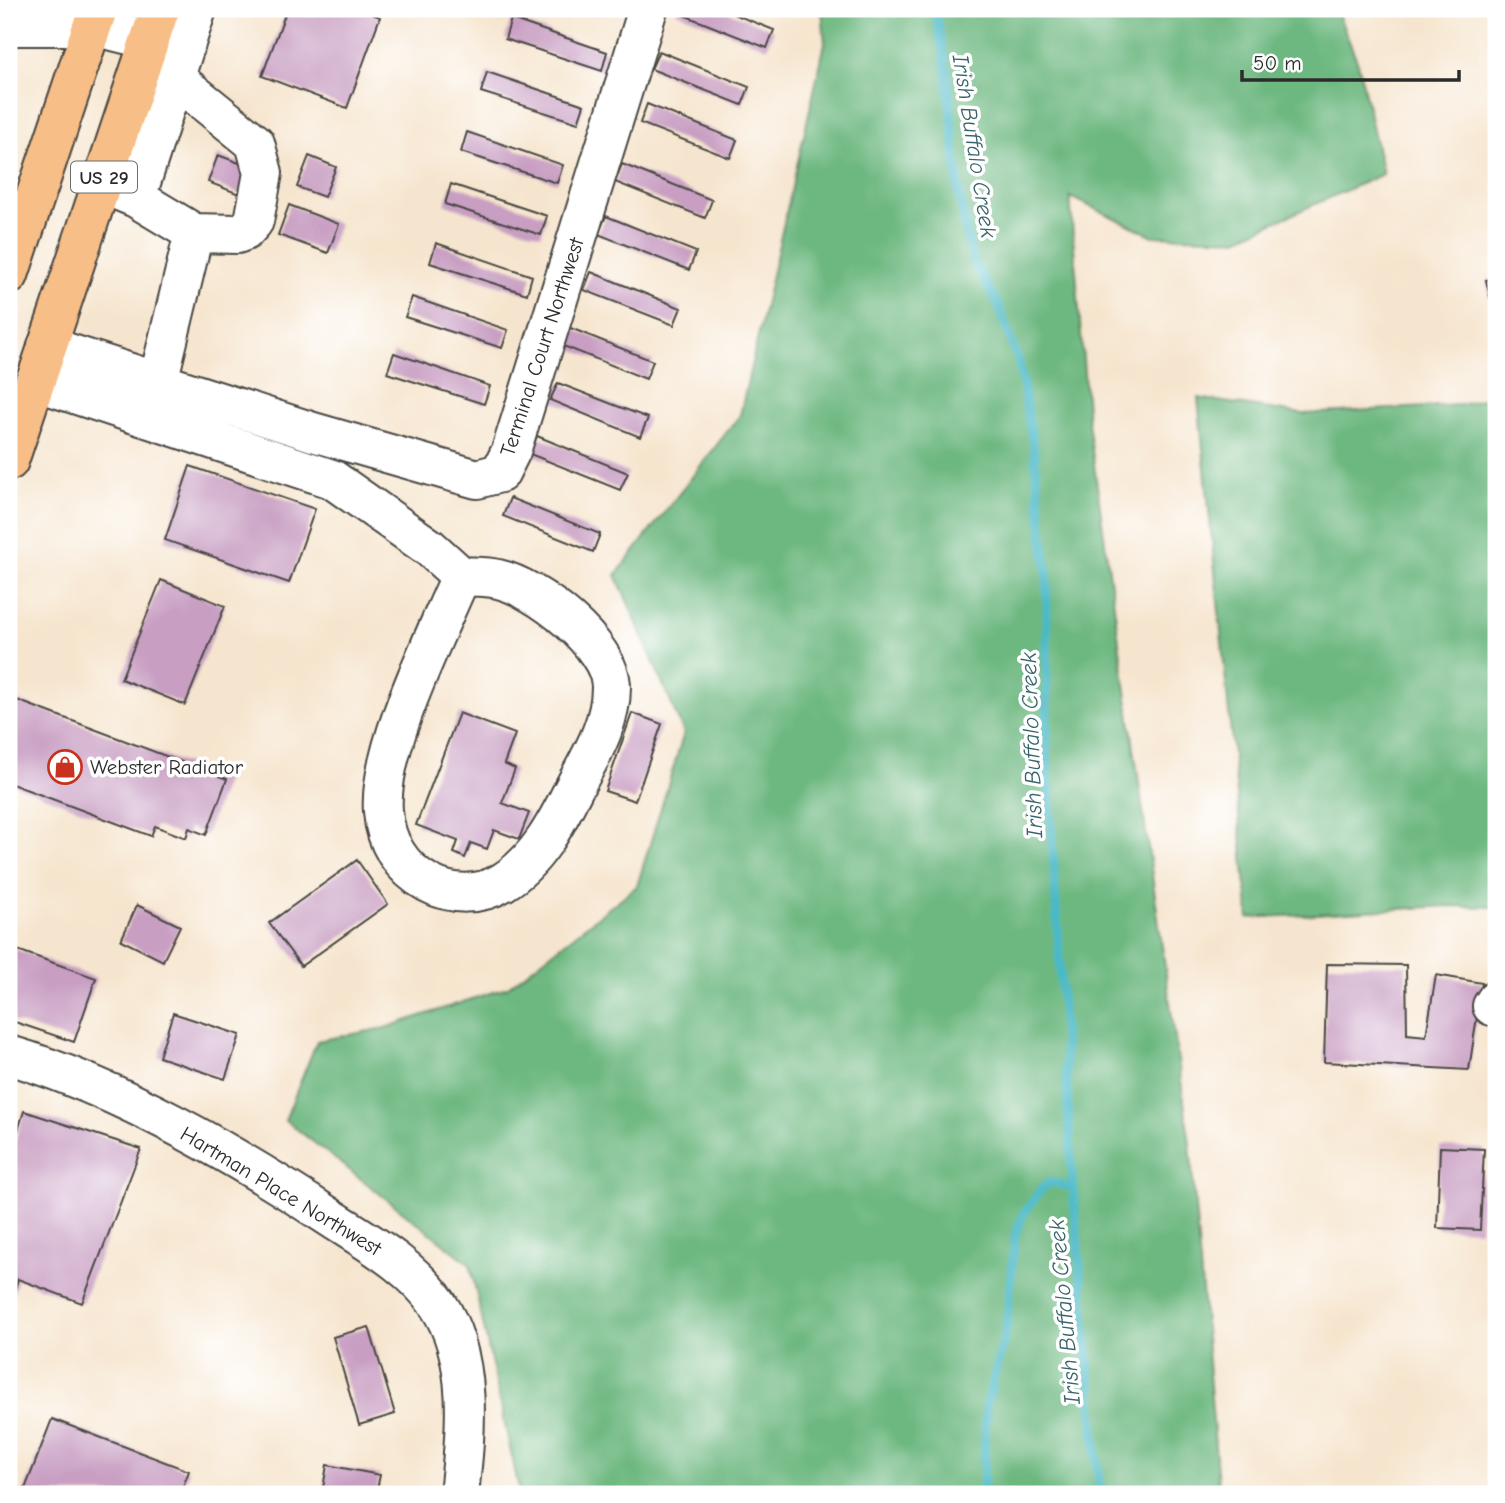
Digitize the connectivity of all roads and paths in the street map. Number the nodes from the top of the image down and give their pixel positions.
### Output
1 (197, 9) edge
2 (648, 9) edge
3 (96, 17) edge
4 (9, 26) edge
5 (162, 48) edge
6 (119, 191) junction
7 (194, 233) junction
8 (9, 275) edge
9 (41, 364) junction
10 (158, 382) junction
11 (387, 454) junction
12 (9, 461) edge
13 (387, 517) junction
14 (461, 576) junction
15 (1496, 1000) edge
16 (1496, 1007) edge
17 (12, 1064) edge
18 (459, 1494) edge

1 - 5 street
2 - 11 street, Terminal Court Northwest
3 - 4 street
3 - 5 street
3 - 8 highway, US 29
5 - 6 highway, US 29
5 - 7 street
6 - 7 street
6 - 9 highway, US 29
7 - 10 street
9 - 10 street, Terminal Court Northwest
9 - 12 highway, US 29
9 - 13 street
10 - 11 street, Terminal Court Northwest
11 - 13 street
13 - 14 street
14 - 14 street
15 - 16 street
17 - 18 street, Hartman Place Northwest

